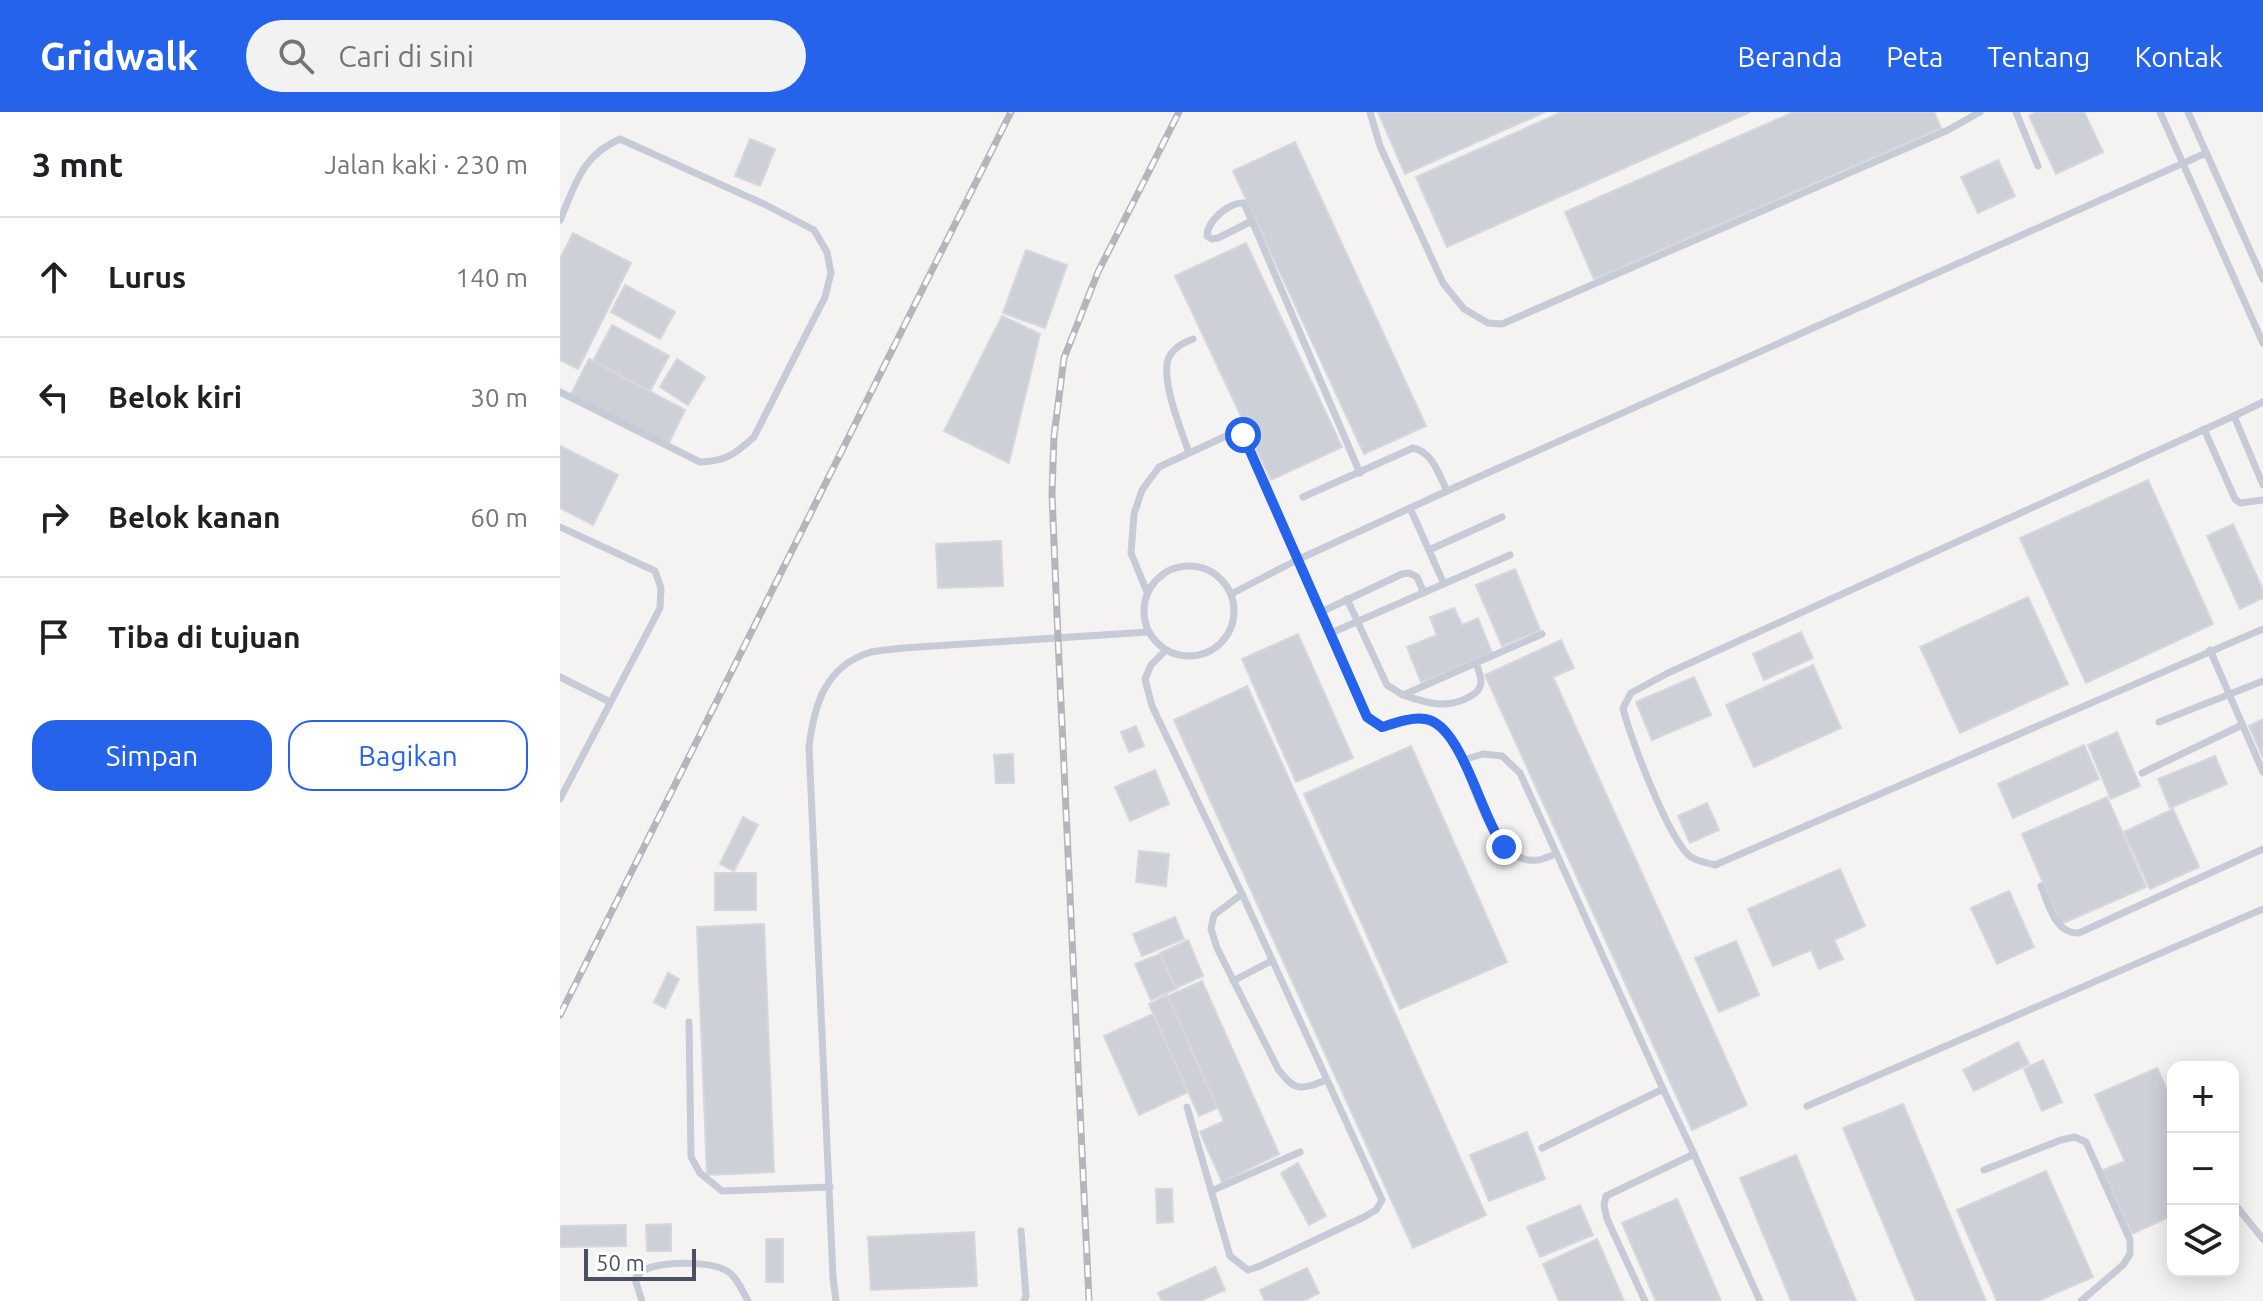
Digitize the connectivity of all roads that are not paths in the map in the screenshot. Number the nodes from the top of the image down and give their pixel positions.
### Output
1 (1370, 112) edge
2 (1980, 112) edge
3 (2016, 112) edge
4 (2160, 112) edge
5 (2188, 112) edge
6 (2206, 153) junction
7 (2182, 163) junction
8 (2038, 166) dead end
9 (560, 220) edge
10 (1252, 221) junction
11 (2263, 279) edge
12 (1193, 339) dead end
13 (2263, 343) edge
14 (560, 392) edge
15 (2263, 402) edge
16 (2234, 416) junction
17 (2204, 429) junction
18 (1189, 453) junction
19 (1360, 473) junction
20 (2263, 485) edge
21 (1447, 491) junction
22 (1303, 497) dead end
23 (2263, 500) edge
24 (1410, 508) junction
25 (1502, 517) dead end
26 (560, 527) edge
27 (1429, 550) junction
28 (1510, 555) dead end
29 (1297, 560) junction
30 (1444, 584) junction
31 (1147, 592) junction
32 (1424, 593) junction
33 (1231, 594) junction
34 (1347, 599) junction
35 (1321, 612) junction
36 (1358, 621) junction
37 (2263, 629) edge
38 (1148, 632) junction
39 (1331, 633) junction
40 (1542, 634) dead end
41 (1166, 650) junction
42 (2210, 650) junction
43 (1476, 663) junction
44 (560, 677) edge
45 (2263, 681) edge
46 (1403, 695) junction
47 (2229, 695) junction
48 (610, 702) junction
49 (2159, 722) dead end
50 (2242, 725) junction
51 (1463, 760) junction
52 (2263, 772) edge
53 (2142, 773) dead end
54 (560, 799) edge
55 (2263, 849) edge
56 (1556, 854) junction
57 (2041, 886) dead end
58 (1242, 894) junction
59 (2263, 909) edge
60 (1271, 961) junction
61 (1233, 981) junction
62 (689, 1022) dead end
63 (1326, 1080) junction
64 (1663, 1089) junction
65 (1807, 1106) dead end
66 (1187, 1107) dead end
67 (1542, 1148) dead end
68 (1300, 1152) dead end
69 (1694, 1154) junction
70 (1984, 1170) dead end
71 (830, 1187) junction
72 (1211, 1191) junction
73 (2235, 1205) edge
74 (1021, 1231) dead end
75 (2263, 1239) edge
76 (642, 1301) edge
77 (748, 1301) edge
78 (836, 1301) edge
79 (1024, 1301) edge
80 (1645, 1301) edge
81 (1760, 1301) edge
82 (2081, 1301) edge

1 - 2 lane
3 - 8 lane
4 - 7 lane
5 - 6 lane
6 - 7 lane
6 - 11 lane
7 - 13 lane
7 - 21 lane
9 - 14 lane
10 - 10 lane
10 - 19 lane
12 - 18 lane
15 - 16 lane
16 - 17 lane
16 - 20 lane
17 - 23 lane
17 - 42 lane
18 - 29 lane
18 - 31 lane
19 - 21 lane
19 - 22 lane
21 - 24 lane
24 - 27 lane
24 - 29 lane
25 - 27 lane
26 - 48 lane
27 - 30 lane
28 - 30 lane
29 - 33 lane
29 - 35 lane
30 - 32 lane
31 - 33 lane
31 - 38 lane
32 - 34 lane
32 - 36 lane
33 - 41 lane
34 - 35 lane
34 - 36 lane
35 - 39 lane
36 - 39 lane
36 - 46 lane
37 - 42 lane
38 - 41 lane
38 - 71 lane
39 - 51 lane
40 - 43 lane
41 - 58 lane
42 - 47 lane
43 - 46 lane
43 - 46 lane
44 - 48 lane
45 - 47 lane
47 - 49 lane
47 - 50 lane
48 - 54 lane
50 - 52 lane
50 - 53 lane
51 - 56 lane
51 - 56 lane
55 - 57 lane
56 - 64 lane
58 - 60 lane
58 - 61 lane
59 - 65 lane
60 - 61 lane
60 - 63 lane
61 - 63 lane
62 - 71 lane
63 - 72 lane
64 - 67 lane
64 - 69 lane
66 - 72 lane
68 - 72 lane
69 - 80 lane
69 - 81 lane
70 - 82 lane
71 - 78 lane
73 - 75 lane
74 - 79 lane
76 - 77 lane

